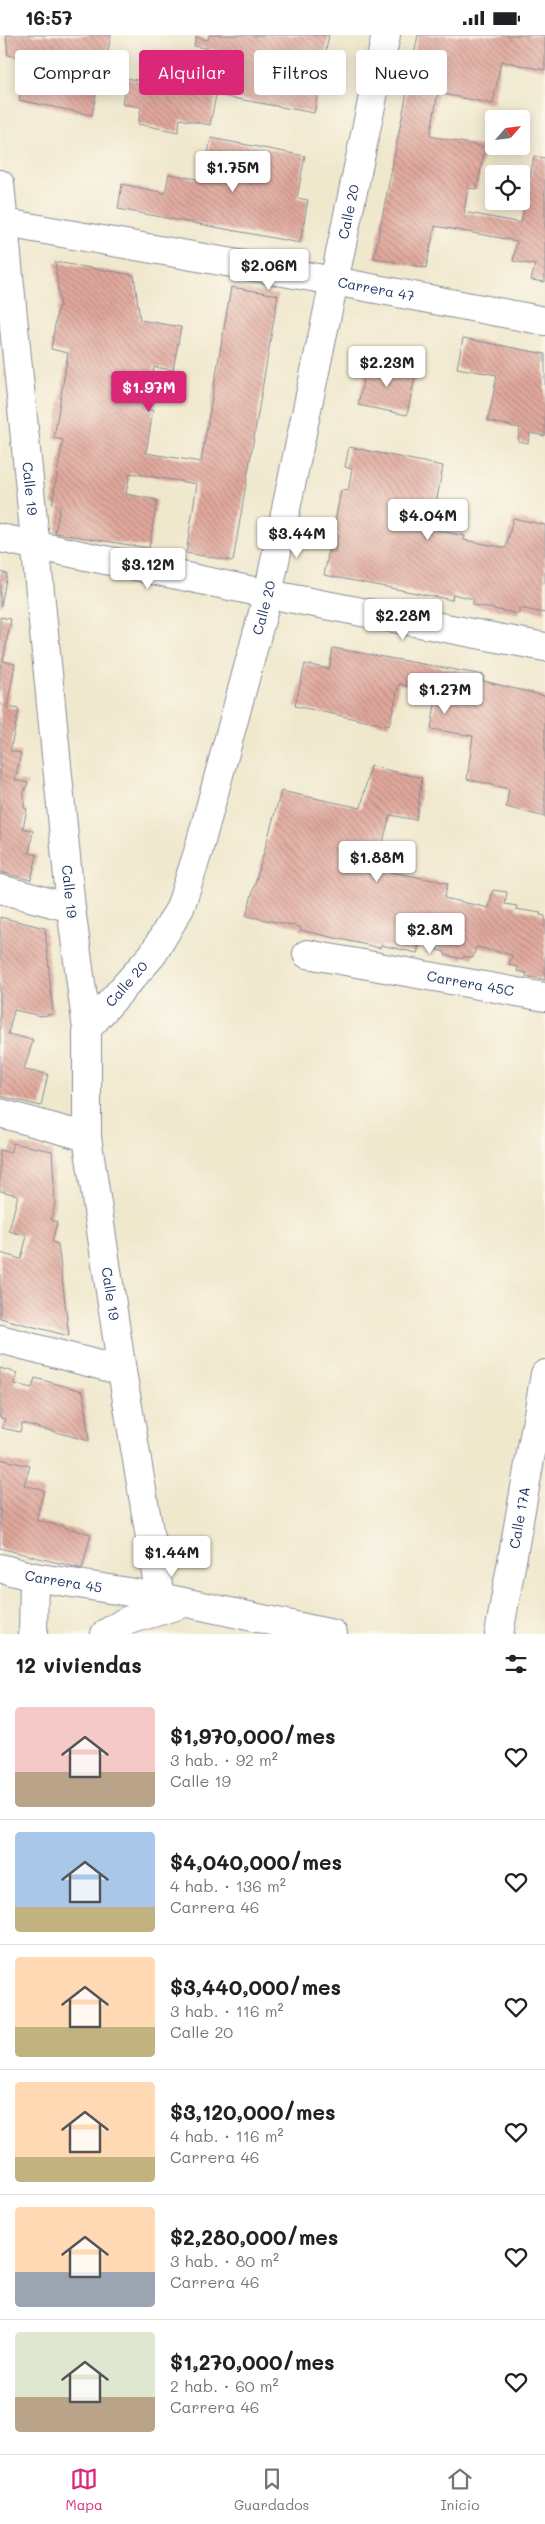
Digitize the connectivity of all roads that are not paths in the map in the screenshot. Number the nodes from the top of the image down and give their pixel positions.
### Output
1 (386, 35) edge
2 (0, 184) edge
3 (2, 222) edge
4 (334, 281) junction
5 (545, 321) edge
6 (0, 538) edge
7 (37, 545) junction
8 (268, 594) junction
9 (545, 647) edge
10 (0, 889) edge
11 (70, 908) junction
12 (307, 954) dead end
13 (545, 997) edge
14 (87, 1029) junction
15 (0, 1113) edge
16 (87, 1137) junction
17 (0, 1339) edge
18 (122, 1371) junction
19 (545, 1374) edge
20 (0, 1568) edge
21 (34, 1577) junction
22 (160, 1597) junction
23 (187, 1603) junction
24 (252, 1626) edge
25 (32, 1634) edge
26 (105, 1634) edge
27 (333, 1634) edge
28 (499, 1634) edge

1 - 4 street, Calle 20
2 - 3 street, Calle 19
3 - 4 street, Carrera 47
3 - 7 street, Calle 19
4 - 5 street, Carrera 47
4 - 8 street, Calle 20
6 - 7 street
7 - 8 street
7 - 11 street, Calle 19
8 - 9 street
8 - 14 street, Calle 20
10 - 11 street
11 - 14 street, Calle 19
12 - 13 street, Carrera 45C
14 - 16 street, Calle 19
15 - 16 street
16 - 18 street, Calle 19
17 - 18 street
18 - 22 street, Calle 19
19 - 28 street, Calle 17A
20 - 21 street, Carrera 45
21 - 22 street, Carrera 45
21 - 25 street
22 - 23 street, Carrera 45
23 - 24 street, Carrera 45
23 - 26 street
24 - 27 street, Carrera 45

